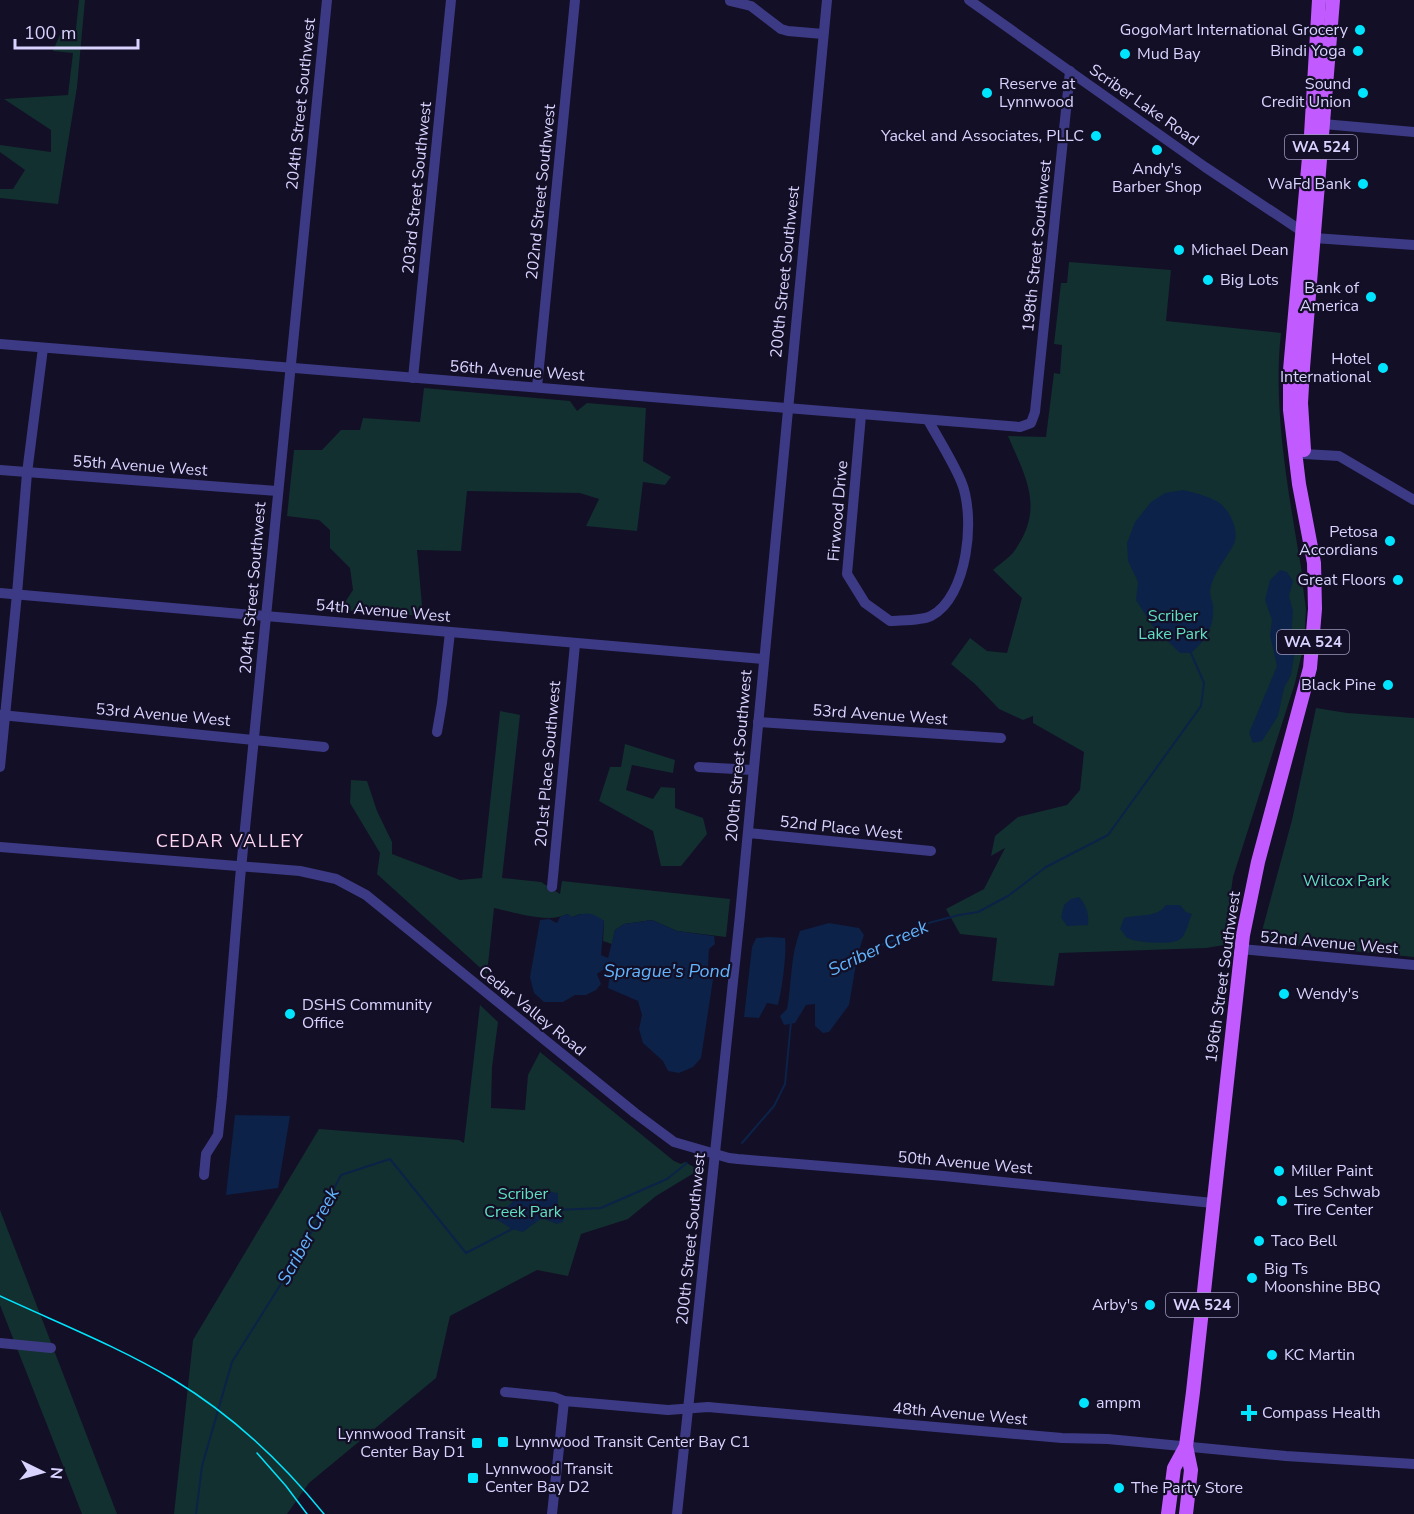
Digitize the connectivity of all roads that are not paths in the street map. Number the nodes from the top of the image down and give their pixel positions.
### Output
1 (327, 0) edge
2 (451, 0) edge
3 (575, 0) edge
4 (827, 0) edge
5 (969, 0) edge
6 (1318, 0) edge
7 (1333, 0) edge
8 (730, 1) edge
9 (1317, 18) junction
10 (823, 34) junction
11 (1329, 37) junction
12 (1070, 71) junction
13 (1312, 107) junction
14 (1323, 124) junction
15 (1414, 132) edge
16 (1308, 235) junction
17 (1414, 245) edge
18 (0, 344) edge
19 (43, 348) junction
20 (292, 366) junction
21 (413, 378) junction
22 (537, 387) junction
23 (787, 409) junction
24 (861, 415) junction
25 (1290, 418) junction
26 (928, 420) junction
27 (1030, 423) joint
28 (1304, 454) junction
29 (0, 471) edge
30 (27, 473) junction
31 (1299, 484) junction
32 (277, 491) junction
33 (1414, 500) edge
34 (0, 593) edge
35 (17, 594) junction
36 (267, 616) junction
37 (450, 632) junction
38 (575, 644) junction
39 (763, 659) junction
40 (3, 715) edge
41 (758, 722) junction
42 (437, 732) dead end
43 (1001, 738) dead end
44 (254, 739) junction
45 (324, 747) dead end
46 (0, 767) edge
47 (699, 767) dead end
48 (753, 770) junction
49 (748, 834) junction
50 (0, 847) edge
51 (931, 851) dead end
52 (241, 866) junction
53 (552, 887) dead end
54 (1241, 949) junction
55 (1414, 965) edge
56 (715, 1154) junction
57 (204, 1175) dead end
58 (1213, 1203) junction
59 (0, 1343) edge
60 (51, 1348) dead end
61 (505, 1392) dead end
62 (564, 1401) junction
63 (688, 1408) junction
64 (1186, 1446) junction
65 (1414, 1464) edge
66 (552, 1514) edge
67 (677, 1514) edge
68 (1168, 1514) edge
69 (1186, 1514) edge

1 - 20 street, 204th Street Southwest
2 - 21 street, 203rd Street Southwest
3 - 22 street, 202nd Street Southwest
4 - 10 street, 200th Street Southwest
5 - 12 street, Scriber Lake Road
6 - 9 main road, 196th Street Southwest
7 - 11 main road, 196th Street Southwest / WA 524
8 - 10 street
9 - 11 main road
9 - 13 main road, 196th Street Southwest
10 - 23 street, 200th Street Southwest
11 - 14 main road, 196th Street Southwest / WA 524
12 - 16 street, Scriber Lake Road
12 - 27 street, 198th Street Southwest
13 - 14 main road
13 - 16 main road, 196th Street Southwest
14 - 15 street
14 - 16 main road, 196th Street Southwest / WA 524
16 - 17 street
16 - 25 main road, 196th Street Southwest
16 - 28 main road, 196th Street Southwest / WA 524
18 - 19 street, 56th Avenue West
19 - 20 street, 56th Avenue West
19 - 30 street
20 - 21 street, 56th Avenue West
20 - 32 street, 204th Street Southwest
21 - 22 street, 56th Avenue West
22 - 23 street, 56th Avenue West
23 - 24 street, 56th Avenue West
23 - 39 street, 200th Street Southwest
24 - 26 street, 56th Avenue West
24 - 26 street, Firwood Drive
25 - 28 main road
25 - 31 main road, 196th Street Southwest
26 - 27 street, 56th Avenue West
28 - 31 main road, 196th Street Southwest / WA 524
28 - 33 street
29 - 30 street, 55th Avenue West
30 - 32 street, 55th Avenue West
30 - 35 street
31 - 54 main road, 196th Street Southwest / WA 524
32 - 36 street, 204th Street Southwest
34 - 35 street, 54th Avenue West
35 - 36 street, 54th Avenue West
35 - 40 street
36 - 37 street, 54th Avenue West
36 - 44 street, 204th Street Southwest
37 - 38 street, 54th Avenue West
37 - 42 street
38 - 39 street, 54th Avenue West
38 - 53 street, 201st Place Southwest
39 - 41 street, 200th Street Southwest
40 - 44 street, 53rd Avenue West
40 - 46 street
41 - 43 street, 53rd Avenue West
41 - 48 street, 200th Street Southwest
44 - 45 street, 53rd Avenue West
44 - 52 street, 204th Street Southwest
47 - 48 street
48 - 49 street, 200th Street Southwest
49 - 51 street, 52nd Place West
49 - 56 street, 200th Street Southwest
50 - 52 street
52 - 56 street, Cedar Valley Road
52 - 57 street, 204th Street Southwest
54 - 55 street, 52nd Avenue West
54 - 58 main road, 196th Street Southwest / WA 524
56 - 58 street, 50th Avenue West
56 - 63 street, 200th Street Southwest
58 - 64 main road, 196th Street Southwest / WA 524
59 - 60 street
61 - 62 street, 48th Avenue West
62 - 63 street, 48th Avenue West
62 - 66 street
63 - 64 street, 48th Avenue West
63 - 67 street, 200th Street Southwest
64 - 65 street, 48th Avenue West
64 - 68 main road, 196th Street Southwest
64 - 69 main road, 196th Street Southwest / WA 524

